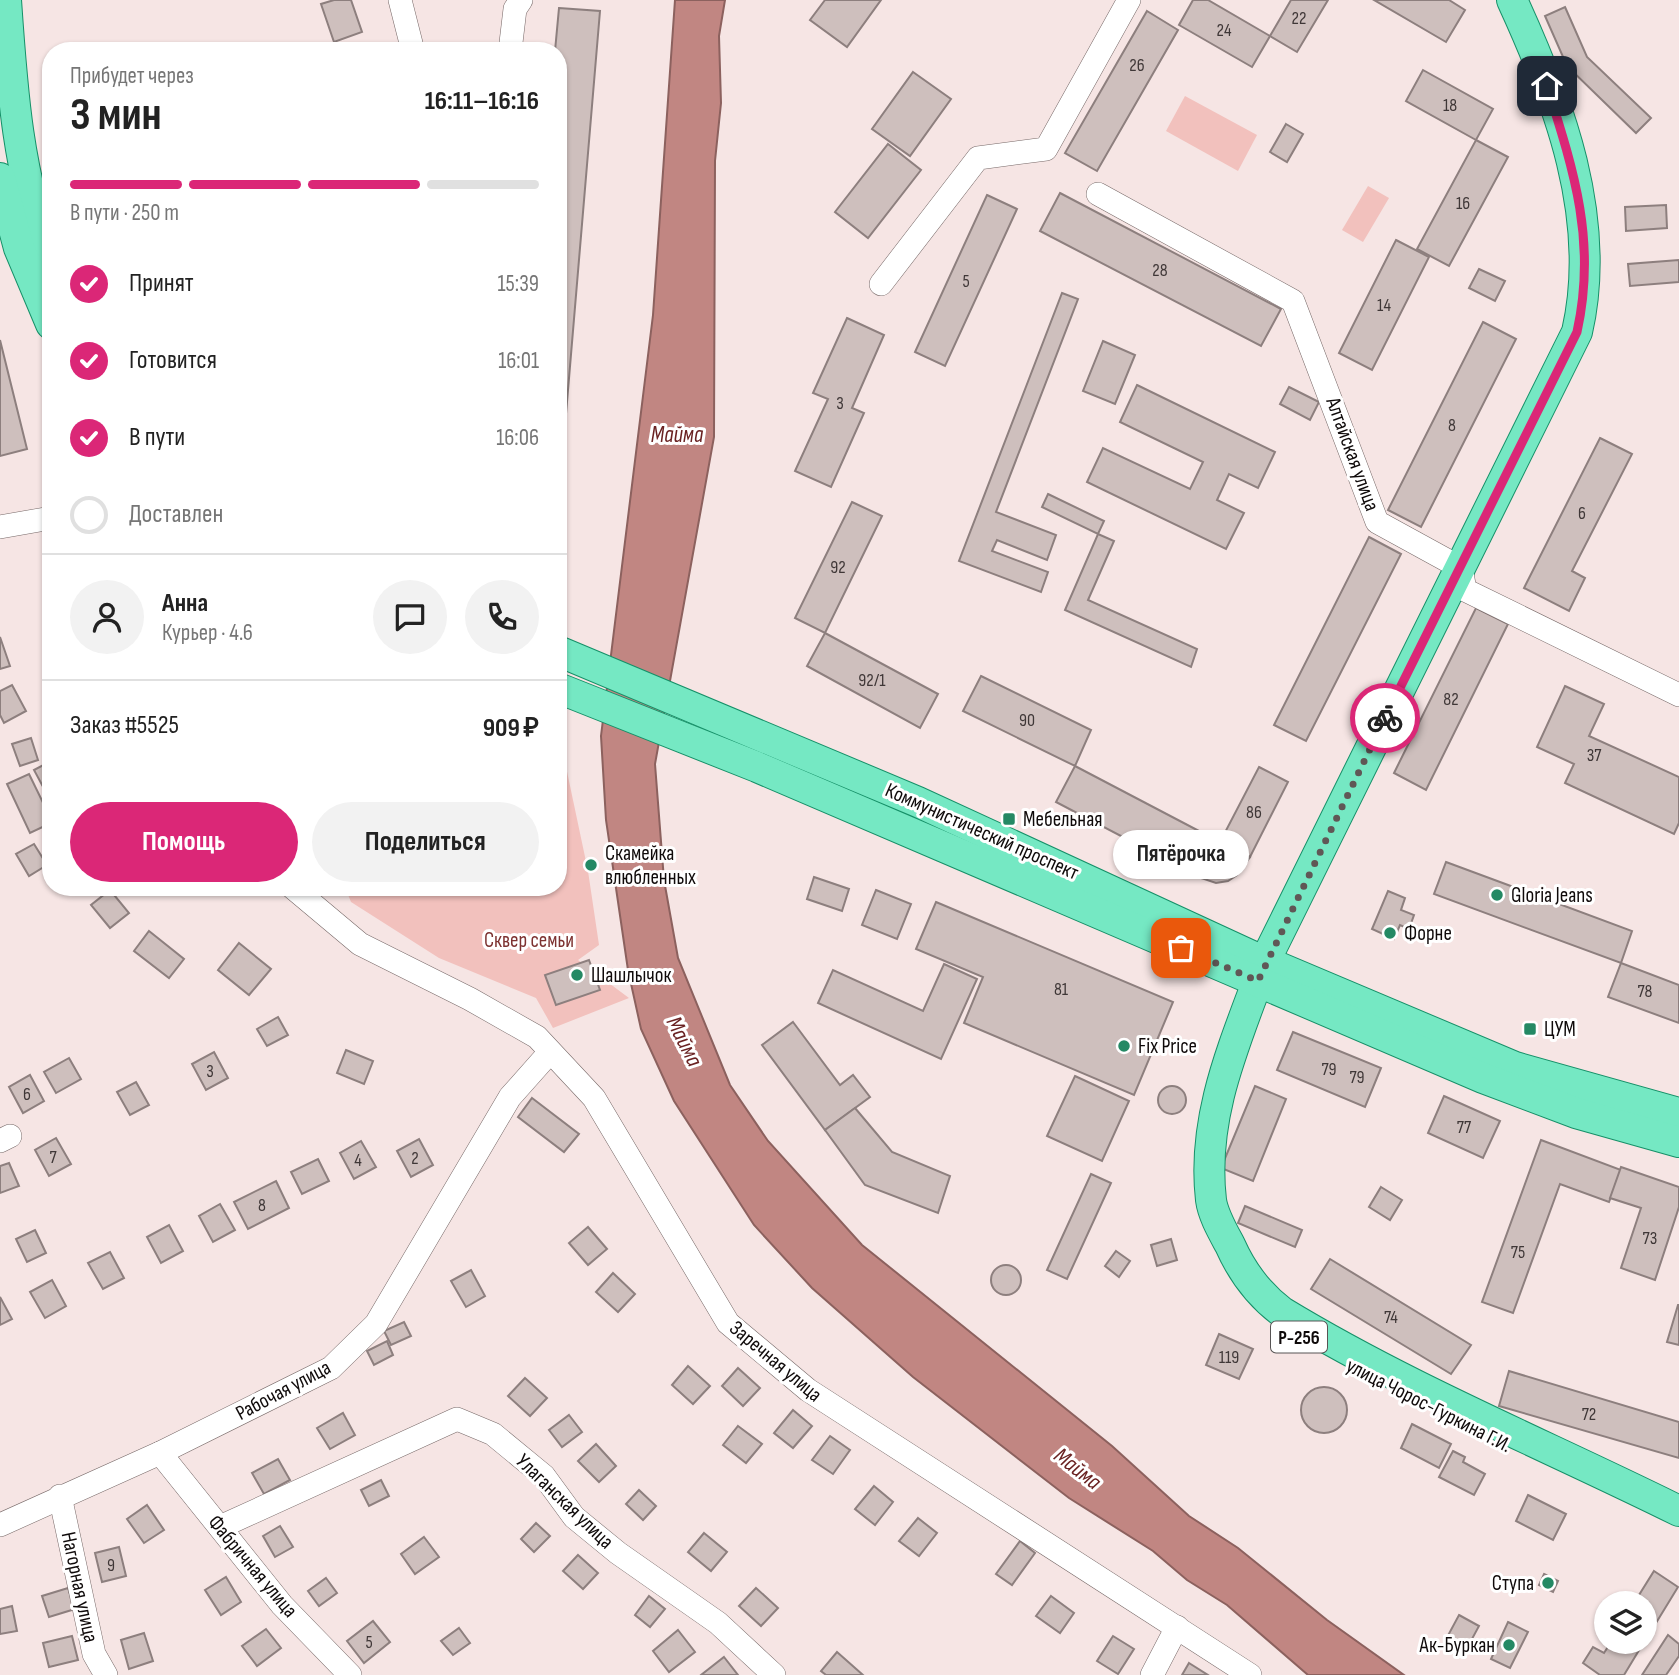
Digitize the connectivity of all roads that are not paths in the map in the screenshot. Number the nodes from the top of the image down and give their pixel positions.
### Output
1 (6, 0) edge
2 (400, 0) edge
3 (521, 0) edge
4 (1129, 0) edge
5 (1512, 0) edge
6 (411, 42) edge
7 (511, 42) edge
8 (0, 178) edge
9 (1098, 194) dead end
10 (42, 234) edge
11 (881, 284) dead end
12 (42, 303) edge
13 (42, 520) edge
14 (0, 527) edge
15 (1454, 564) junction
16 (567, 655) edge
17 (567, 691) edge
18 (1679, 695) edge
19 (303, 896) edge
20 (1255, 968) junction
21 (550, 1052) junction
22 (1679, 1113) edge
23 (1679, 1142) edge
24 (160, 1453) junction
25 (60, 1496) junction
26 (1679, 1511) edge
27 (0, 1525) edge
28 (220, 1527) junction
29 (1679, 1530) edge
30 (1177, 1627) junction
31 (106, 1675) edge
32 (350, 1675) edge
33 (774, 1675) edge
34 (1152, 1675) edge
35 (1250, 1675) edge

1 - 10 main road
2 - 6 street
3 - 7 street
4 - 11 street
5 - 15 main road, Р-256
8 - 12 main road
9 - 15 street, Алтайская улица
13 - 14 street
15 - 18 street
15 - 20 main road, Р-256
16 - 20 main road, Коммунистический проспект
17 - 20 main road, Коммунистический проспект
19 - 21 street, Заречная улица
20 - 22 main road, Коммунистический проспект
20 - 23 main road, Коммунистический проспект
20 - 26 main road, улица Чорос-Гуркина Г.И. / Р-256
20 - 29 main road, улица Чорос-Гуркина Г.И. / Р-256
21 - 24 street, Рабочая улица
21 - 30 street, Заречная улица
24 - 25 street, Рабочая улица
24 - 28 street, Фабричная улица
25 - 27 street, Рабочая улица
25 - 31 street, Нагорная улица
28 - 32 street, Фабричная улица
28 - 33 street, Улаганская улица
30 - 34 street
30 - 35 street, Заречная улица

